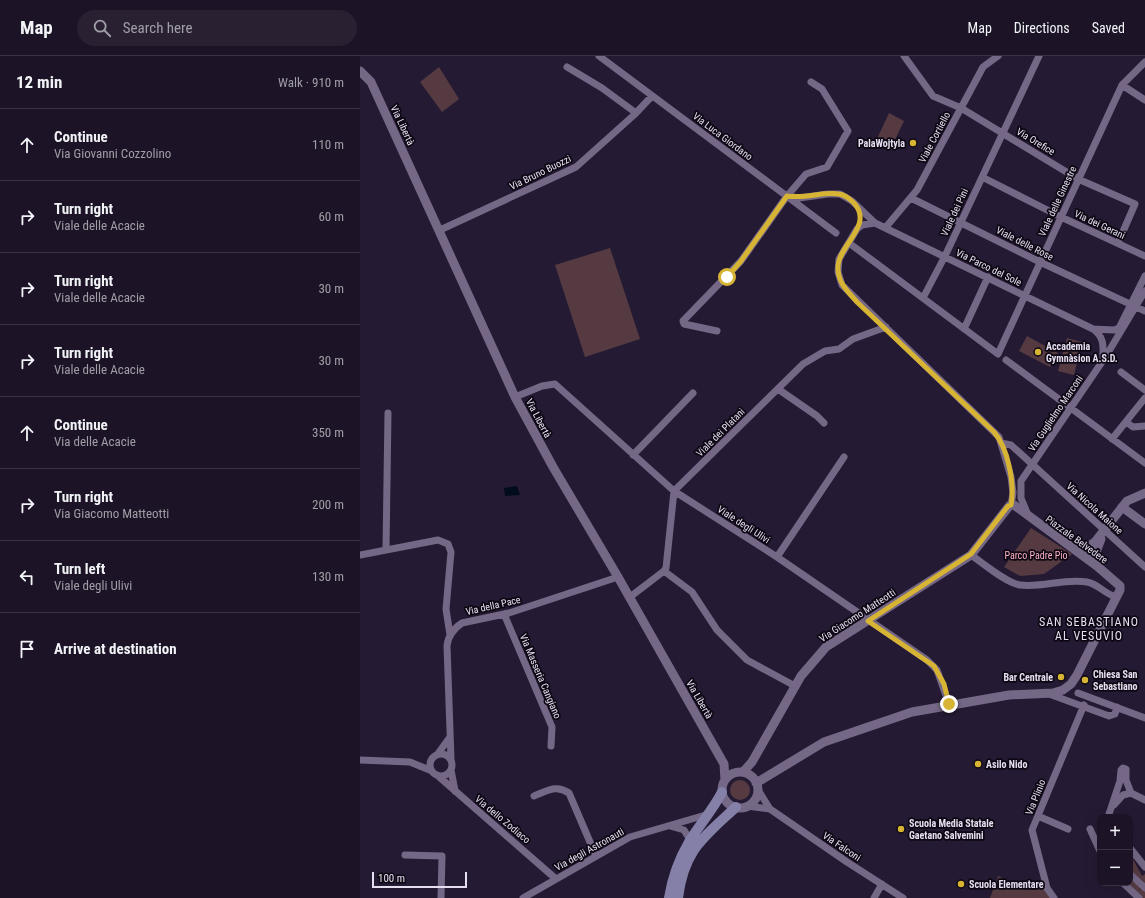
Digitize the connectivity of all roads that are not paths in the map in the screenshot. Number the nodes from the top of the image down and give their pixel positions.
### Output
1 (599, 56) edge
2 (904, 56) edge
3 (998, 56) edge
4 (1039, 56) edge
5 (1145, 62) edge
6 (567, 67) dead end
7 (1138, 69) junction
8 (360, 71) edge
9 (1145, 75) edge
10 (811, 82) dead end
11 (1122, 85) junction
12 (652, 96) junction
13 (1145, 100) edge
14 (961, 108) junction
15 (636, 113) junction
16 (1002, 133) junction
17 (982, 178) junction
18 (1078, 179) junction
19 (787, 196) junction
20 (911, 198) junction
21 (858, 207) junction
22 (1061, 217) junction
23 (875, 223) junction
24 (960, 223) junction
25 (886, 227) junction
26 (857, 229) junction
27 (440, 230) junction
28 (836, 233) dead end
29 (849, 243) junction
30 (1118, 244) junction
31 (945, 256) junction
32 (1145, 256) edge
33 (1040, 262) junction
34 (1145, 276) edge
35 (988, 277) junction
36 (1145, 291) edge
37 (1024, 295) junction
38 (923, 298) junction
39 (1133, 306) junction
40 (1145, 311) edge
41 (1126, 324) junction
42 (886, 327) junction
43 (1118, 328) junction
44 (964, 329) junction
45 (1093, 329) junction
46 (717, 331) dead end
47 (1103, 359) junction
48 (1006, 360) dead end
49 (1121, 372) dead end
50 (778, 388) junction
51 (1145, 390) edge
52 (693, 393) dead end
53 (515, 397) junction
54 (1145, 398) edge
55 (1071, 408) junction
56 (1142, 408) edge
57 (388, 413) dead end
58 (1126, 422) junction
59 (824, 423) dead end
60 (1145, 426) edge
61 (1112, 439) junction
62 (1001, 443) junction
63 (633, 455) junction
64 (844, 457) dead end
65 (1145, 463) edge
66 (1032, 464) junction
67 (1011, 477) junction
68 (1021, 481) junction
69 (674, 491) junction
70 (1145, 493) edge
71 (1011, 505) junction
72 (1122, 507) junction
73 (1029, 518) junction
74 (1145, 524) edge
75 (1105, 530) junction
76 (386, 549) junction
77 (1079, 553) junction
78 (360, 554) edge
79 (971, 554) junction
80 (777, 557) junction
81 (1092, 562) junction
82 (1144, 564) edge
83 (664, 572) junction
84 (618, 577) junction
85 (630, 597) junction
86 (1116, 597) junction
87 (504, 614) junction
88 (868, 621) junction
89 (450, 635) junction
90 (1071, 684) junction
91 (795, 686) junction
92 (1078, 693) junction
93 (1049, 694) junction
94 (949, 704) junction
95 (1084, 705) junction
96 (1117, 707) junction
97 (1145, 718) edge
98 (450, 736) junction
99 (551, 746) dead end
100 (435, 756) junction
101 (450, 759) junction
102 (360, 760) edge
103 (410, 762) junction
104 (724, 764) junction
105 (450, 770) junction
106 (741, 772) junction
107 (434, 773) junction
108 (725, 780) junction
109 (757, 786) junction
110 (455, 791) junction
111 (722, 792) junction
112 (1131, 794) junction
113 (534, 796) dead end
114 (1145, 800) edge
115 (747, 806) junction
116 (736, 807) junction
117 (1111, 808) junction
118 (770, 809) junction
119 (709, 814) junction
120 (1109, 814) edge
121 (1038, 816) junction
122 (668, 826) junction
123 (1068, 829) dead end
124 (1090, 829) dead end
125 (690, 840) junction
126 (1100, 850) edge
127 (1132, 850) edge
128 (1145, 854) edge
129 (405, 855) dead end
130 (596, 856) junction
131 (1143, 864) edge
132 (1133, 877) edge
133 (556, 879) junction
134 (882, 884) junction
135 (1126, 886) edge
136 (1145, 888) edge
137 (1145, 893) edge
138 (441, 898) edge
139 (523, 898) edge
140 (669, 898) edge
141 (678, 898) edge
142 (874, 898) edge
143 (903, 898) edge
144 (1054, 898) edge
145 (1139, 898) edge
146 (1142, 898) edge

1 - 12 street, Via Luca Giordano
2 - 14 street, Via Orefice
3 - 14 street, Viale Cortiello
4 - 16 street, Viale dei Pini
5 - 7 street, Viale delle Ginestre
6 - 15 street
7 - 9 street
7 - 11 street, Viale delle Ginestre
8 - 27 street, Via Libertà
10 - 19 street
11 - 13 street
11 - 18 street, Viale delle Ginestre
12 - 15 street, Via Bruno Buozzi
12 - 19 street, Via Luca Giordano
14 - 16 street, Via Orefice
14 - 20 street, Viale Cortiello
15 - 27 street, Via Bruno Buozzi
16 - 17 street, Viale dei Pini
16 - 18 street, Via Orefice
17 - 22 street, Via dei Gerani
17 - 24 street, Viale dei Pini
18 - 22 street, Viale delle Ginestre
18 - 30 street, Via Orefice
19 - 21 street
19 - 28 street, Via Luca Giordano
19 - 46 street
20 - 24 street, Viale delle Rose
20 - 25 street, Viale Cortiello
21 - 23 street
21 - 26 street
22 - 30 street, Via dei Gerani
22 - 33 street, Viale delle Ginestre
23 - 25 street, Via Parco del Sole
23 - 26 street
24 - 31 street, Viale dei Pini
24 - 33 street, Viale delle Rose
25 - 31 street, Via Parco del Sole
26 - 29 street
27 - 53 street, Via Libertà
29 - 38 street
29 - 42 street
30 - 32 street, Via dei Gerani
31 - 35 street, Via Parco del Sole
31 - 38 street, Viale dei Pini
33 - 37 street, Viale delle Ginestre
33 - 39 street, Viale delle Rose
34 - 39 street, Via Guglielmo Marconi
35 - 37 street, Via Parco del Sole
35 - 44 street
36 - 39 street, Via Guglielmo Marconi
37 - 44 street, Viale delle Ginestre
37 - 45 street, Via Parco del Sole
38 - 44 street
39 - 40 street, Viale delle Rose
39 - 41 street, Via Guglielmo Marconi
39 - 43 street, Via Guglielmo Marconi
41 - 43 street
41 - 47 street, Via Guglielmo Marconi
42 - 50 street, Viale dei Platani
42 - 62 street
43 - 45 street, Via Parco del Sole
45 - 47 street, Via Parco del Sole
47 - 55 street, Via Guglielmo Marconi
48 - 55 street
49 - 51 street
50 - 59 street
50 - 69 street, Viale dei Platani
52 - 63 street
53 - 63 street, Viale degli Ulivi
53 - 84 street, Via Libertà
54 - 56 street
55 - 61 street
55 - 66 street, Via Guglielmo Marconi
56 - 58 street
57 - 76 street
58 - 60 street
58 - 61 street
61 - 65 street
62 - 66 street, Via Nicola Maione
62 - 67 street
63 - 69 street, Viale degli Ulivi
64 - 80 street
66 - 68 street, Via Guglielmo Marconi
66 - 75 street, Via Nicola Maione
67 - 68 street
67 - 71 street
68 - 73 street
69 - 80 street, Viale degli Ulivi
69 - 83 street
70 - 72 street
71 - 73 street, Piazzale Belvedere
71 - 79 street, Via Giacomo Matteotti
72 - 74 street
72 - 75 street
73 - 77 street, Piazzale Belvedere
75 - 77 street
75 - 81 street
75 - 82 street, Via Nicola Maione
76 - 78 street
76 - 89 street
77 - 81 street, Piazzale Belvedere
79 - 86 street
79 - 88 street, Via Giacomo Matteotti
80 - 88 street, Viale degli Ulivi
81 - 86 street, Piazzale Belvedere
83 - 85 street
83 - 91 street
84 - 85 street, Via Libertà
84 - 87 street, Via della Pace
85 - 104 street, Via Libertà
86 - 90 street
87 - 89 street, Via della Pace
87 - 99 street, Via Masseria Cangiano
88 - 91 street, Via Giacomo Matteotti
88 - 94 street, Viale degli Ulivi
89 - 98 street
90 - 92 street
90 - 93 street
91 - 106 street, Via Giacomo Matteotti
92 - 95 street
92 - 96 street
93 - 94 street
93 - 95 street
94 - 109 street
95 - 96 street
95 - 121 street, Via Plinio
96 - 97 street
98 - 100 street
98 - 101 street
100 - 101 street
100 - 103 street
100 - 107 street
101 - 105 street
102 - 103 street, Via dello Zodiaco
103 - 107 street, Via dello Zodiaco
104 - 106 street
104 - 108 street, Via Libertà
105 - 107 street
105 - 110 street
106 - 108 street
106 - 109 street
107 - 110 street, Via dello Zodiaco
108 - 111 street
109 - 115 street
109 - 118 street, Via Falconi
110 - 133 street, Via dello Zodiaco
111 - 116 street
111 - 119 main road
112 - 114 street
112 - 117 street
112 - 117 street
113 - 130 street
115 - 116 street
115 - 118 street, Via Falconi
116 - 141 main road
117 - 120 street
118 - 134 street, Via Falconi
119 - 122 street, Via degli Astronauti
119 - 125 main road
121 - 123 street
121 - 144 street, Via Plinio
122 - 125 street
122 - 130 street, Via degli Astronauti
124 - 126 street
125 - 140 main road
127 - 131 street
128 - 131 street
129 - 138 street
130 - 133 street, Via degli Astronauti
132 - 136 street
133 - 139 street, Via degli Astronauti
134 - 142 street
134 - 143 street, Via Falconi
135 - 145 street
137 - 146 street

